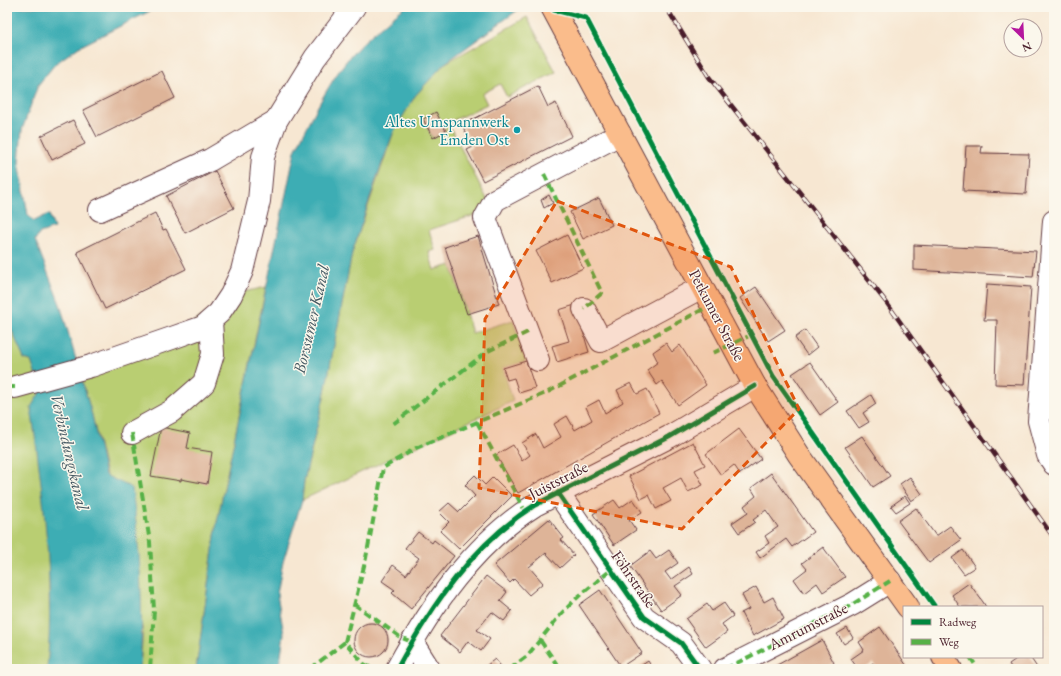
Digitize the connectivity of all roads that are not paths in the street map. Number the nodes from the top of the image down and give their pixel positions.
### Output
1 (354, 7) edge
2 (553, 8) edge
3 (276, 121) junction
4 (620, 134) junction
5 (100, 210) dead end
6 (1054, 221) edge
7 (702, 287) junction
8 (584, 309) dead end
9 (211, 321) junction
10 (538, 360) dead end
11 (755, 386) junction
12 (15, 387) dead end
13 (132, 433) dead end
14 (1054, 464) edge
15 (558, 493) junction
16 (890, 581) junction
17 (907, 606) edge
18 (412, 642) junction
19 (943, 658) edge
20 (397, 669) edge
21 (429, 669) edge
22 (700, 669) edge
23 (726, 669) edge
24 (951, 669) edge

1 - 3 street
2 - 4 main road, Petkumer Straße
3 - 5 street
3 - 9 street
4 - 7 main road, Petkumer Straße
4 - 10 street
6 - 14 street
7 - 8 street
7 - 11 main road, Petkumer Straße
9 - 12 street
9 - 13 street
11 - 15 street, Juiststraße
11 - 16 main road, Petkumer Straße
15 - 18 street, Juiststraße
15 - 22 street, Föhrstraße
16 - 17 main road, Petkumer Straße
16 - 23 street, Amrumstraße
18 - 20 street, Juiststraße
18 - 21 street
19 - 24 main road

